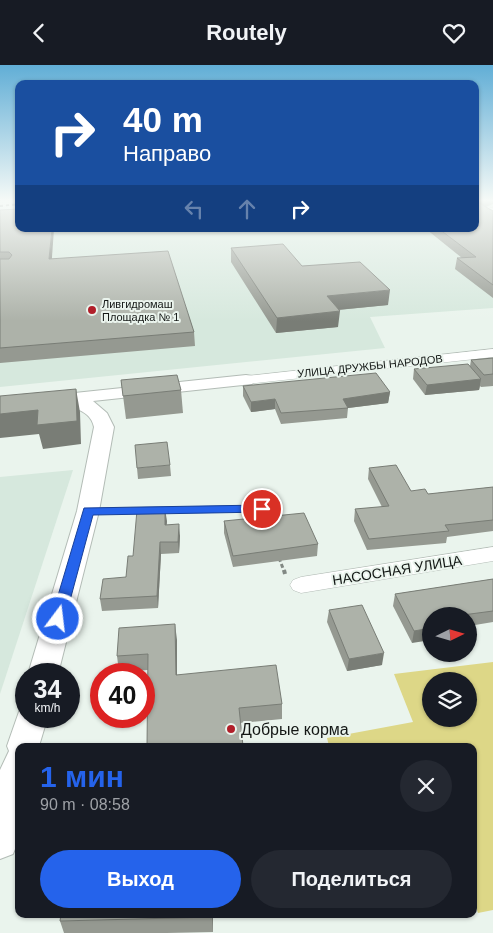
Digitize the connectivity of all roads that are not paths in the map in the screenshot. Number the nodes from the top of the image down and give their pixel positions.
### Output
1 (493, 353) edge
2 (246, 380) joint
3 (140, 391) junction
4 (104, 427) junction
5 (262, 509) dead end
6 (88, 511) junction
7 (493, 555) edge
8 (301, 585) road end
9 (46, 663) edge
10 (28, 728) edge
11 (24, 743) edge
12 (15, 792) edge
13 (13, 806) edge
14 (0, 841) edge

1 - 2 street, УЛИЦА ДРУЖБЫ НАРОДОВ
2 - 3 street
3 - 4 street
3 - 4 street
4 - 6 street
5 - 6 lane
6 - 9 street
7 - 8 street, НАСОСНАЯ УЛИЦА
10 - 11 street
12 - 13 street
13 - 14 street

